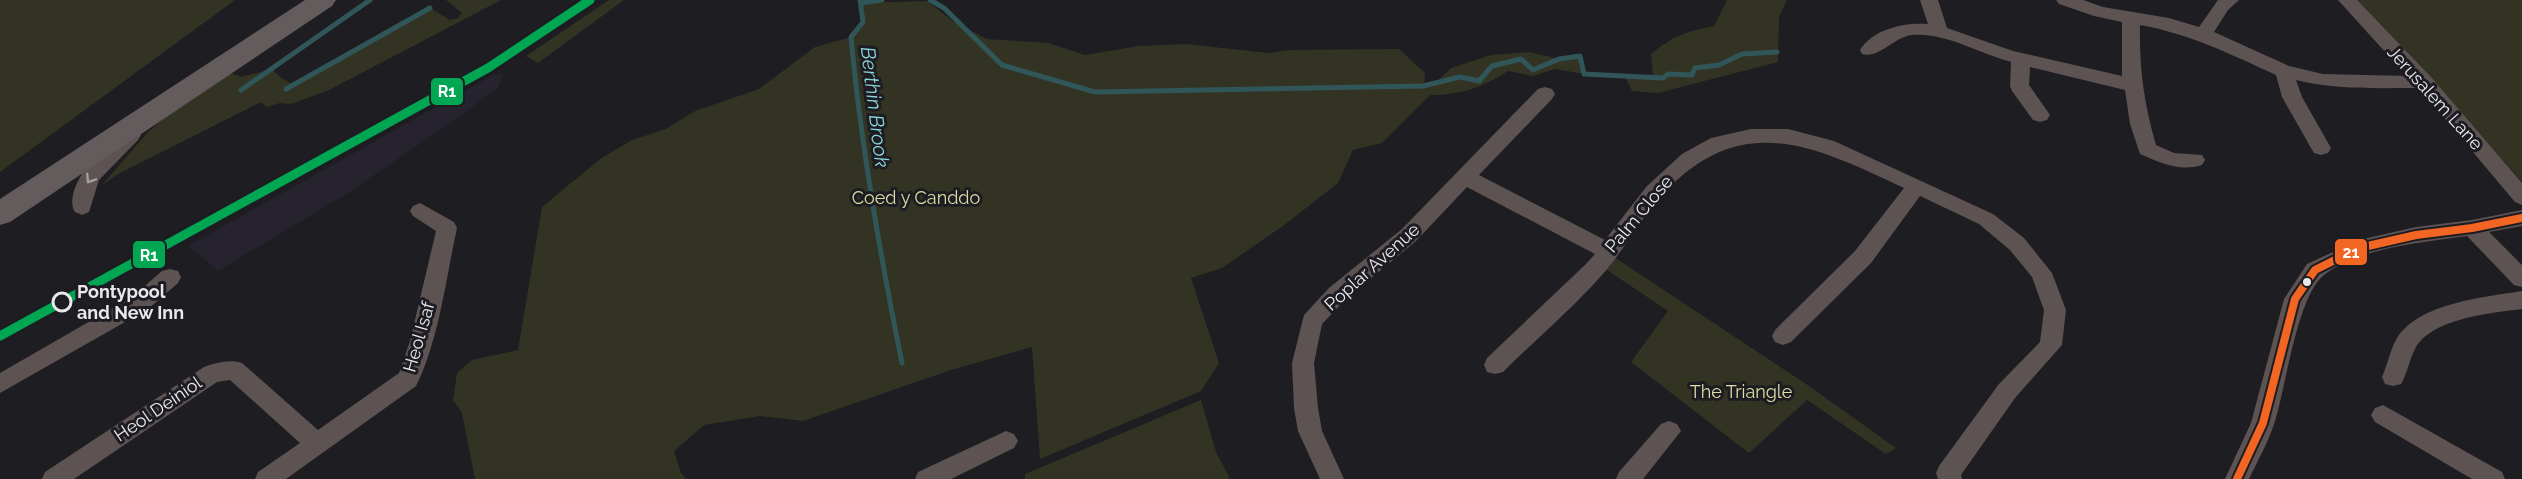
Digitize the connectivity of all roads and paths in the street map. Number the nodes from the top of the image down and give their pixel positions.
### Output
1 (297, 0) edge
2 (323, 0) edge
3 (1929, 0) edge
4 (2065, 0) edge
5 (2229, 0) edge
6 (2347, 0) edge
7 (2131, 17) junction
8 (1939, 31) junction
9 (2203, 34) junction
10 (1869, 50) dead end
11 (2021, 59) junction
12 (2284, 71) junction
13 (2424, 82) junction
14 (2133, 86) junction
15 (1545, 94) dead end
16 (160, 108) junction
17 (2040, 115) dead end
18 (2321, 148) dead end
19 (2195, 160) dead end
20 (1465, 177) junction
21 (1916, 187) junction
22 (0, 193) edge
23 (2522, 197) edge
24 (82, 207) dead end
25 (420, 211) dead end
26 (0, 214) edge
27 (2522, 218) edge
28 (2472, 228) junction
29 (1608, 251) junction
30 (170, 277) dead end
31 (2522, 279) edge
32 (2522, 300) edge
33 (1783, 336) dead end
34 (1495, 365) dead end
35 (2392, 377) dead end
36 (0, 384) edge
37 (2384, 415) dead end
38 (1669, 431) dead end
39 (1006, 441) dead end
40 (318, 444) junction
41 (54, 479) edge
42 (267, 479) edge
43 (927, 479) edge
44 (1332, 479) edge
45 (1628, 479) edge
46 (1950, 479) edge
47 (2237, 479) edge
48 (2493, 479) edge

1 - 22 highway
2 - 16 highway
3 - 8 street
4 - 7 street
5 - 9 street
6 - 13 street, Jerusalem Lane
7 - 9 street
7 - 14 street
8 - 10 street
8 - 11 street
9 - 12 street
11 - 14 street
11 - 17 street
12 - 13 street
12 - 18 street
13 - 23 street, Jerusalem Lane
14 - 19 street
15 - 20 street, Poplar Avenue
16 -> 24 street
16 - 26 highway
20 - 29 street
20 - 44 street, Poplar Avenue
21 - 29 street, Palm Close
21 - 33 street
21 - 46 street, Palm Close
25 - 40 street, Heol Isaf
27 - 28 street
28 - 31 street
28 - 47 street
29 - 34 street, Palm Close
30 - 36 street
32 - 35 street
37 - 48 street
38 - 45 street
39 - 43 street
40 - 41 street, Heol Deiniol
40 - 42 street, Heol Isaf

